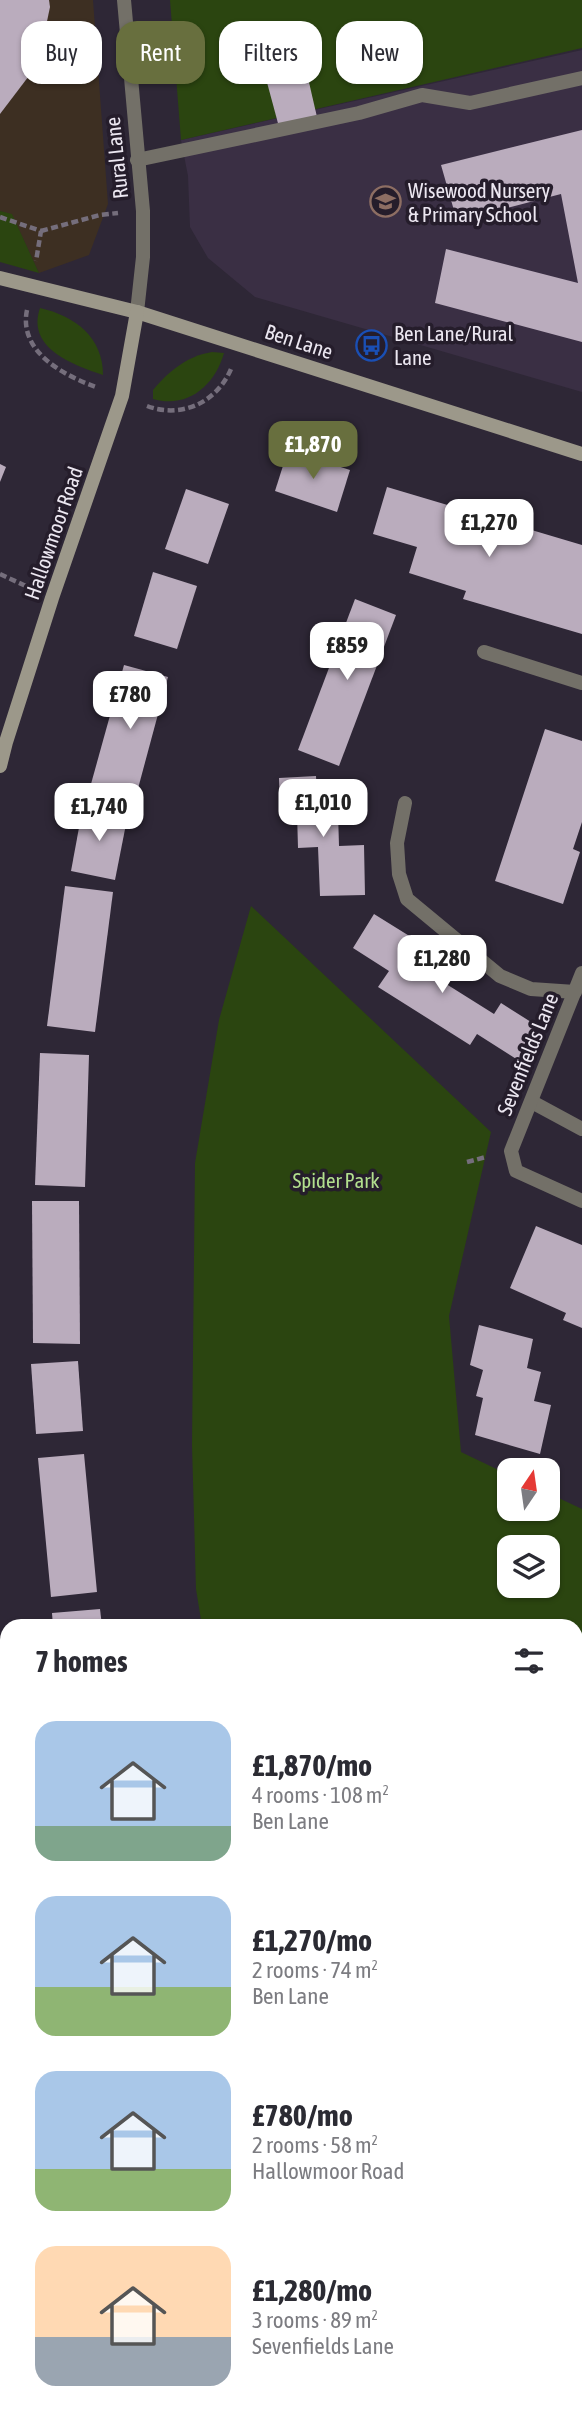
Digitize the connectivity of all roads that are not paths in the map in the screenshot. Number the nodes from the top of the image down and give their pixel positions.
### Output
1 (124, 0) edge
2 (582, 78) edge
3 (137, 160) junction
4 (0, 278) edge
5 (138, 312) junction
6 (582, 454) edge
7 (484, 652) dead end
8 (582, 683) edge
9 (3, 742) edge
10 (0, 766) edge
11 (405, 803) dead end
12 (582, 973) edge
13 (575, 992) junction
14 (532, 1101) junction
15 (582, 1129) edge
16 (582, 1201) edge

1 - 3 street, Rural Lane
2 - 3 street
3 - 5 street, Rural Lane
4 - 5 street, Ben Lane
5 - 6 street, Ben Lane
5 - 9 street, Hallowmoor Road
7 - 8 street
9 - 10 street, Hallowmoor Road
11 - 13 street
12 - 13 street, Sevenfields Lane
13 - 14 street, Sevenfields Lane
14 - 15 street
14 - 16 street, Sevenfields Lane

